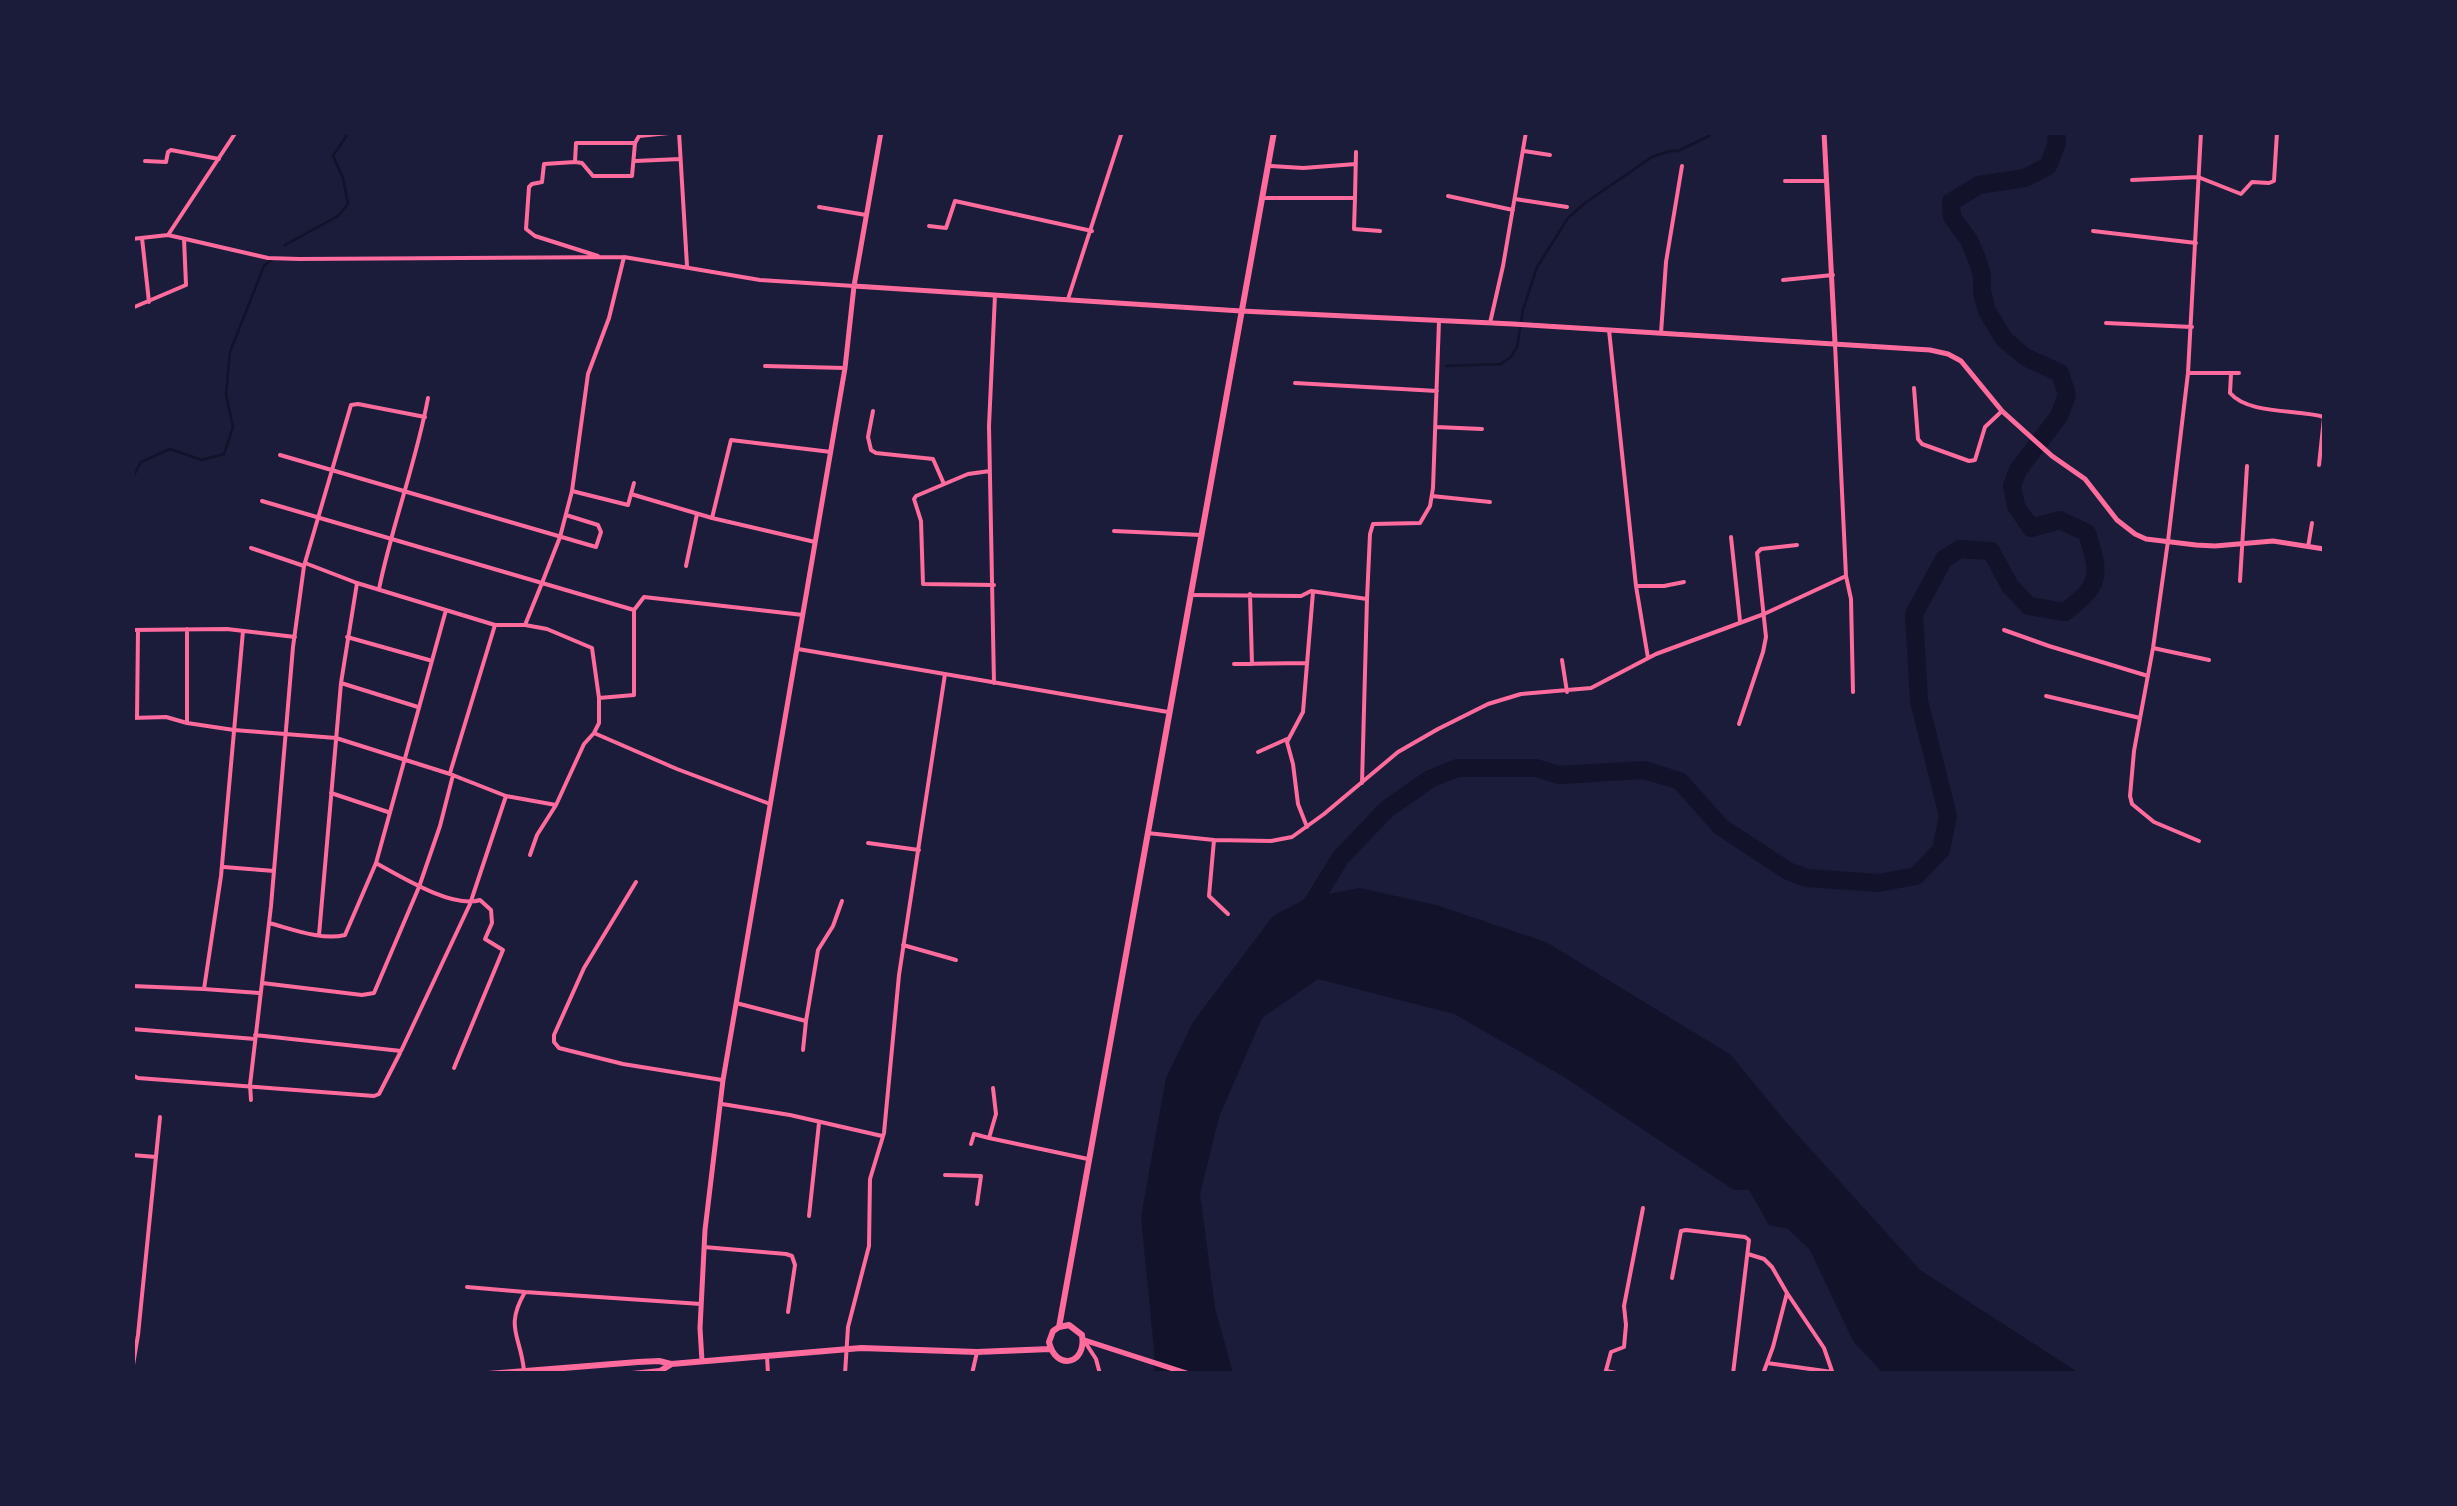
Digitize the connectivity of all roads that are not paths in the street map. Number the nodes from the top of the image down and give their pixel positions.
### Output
1 (236, 132) edge
2 (881, 132) edge
3 (1122, 132) edge
4 (1274, 132) edge
5 (1526, 132) edge
6 (1824, 132) edge
7 (2201, 132) edge
8 (2277, 132) edge
9 (636, 143) junction
10 (1524, 151) junction
11 (1356, 152) dead end
12 (1550, 155) dead end
13 (218, 159) junction
14 (681, 159) junction
15 (635, 160) junction
16 (145, 161) dead end
17 (575, 162) junction
18 (1356, 164) junction
19 (1268, 166) junction
20 (1682, 166) dead end
21 (2198, 177) junction
22 (2132, 180) dead end
23 (1785, 181) dead end
24 (1827, 181) junction
25 (1448, 196) dead end
26 (1262, 198) junction
27 (1354, 198) junction
28 (1515, 198) junction
29 (818, 207) dead end
30 (1568, 207) dead end
31 (1513, 210) junction
32 (866, 215) junction
33 (929, 226) dead end
34 (1092, 231) junction
35 (1380, 231) dead end
36 (2093, 231) dead end
37 (168, 235) junction
38 (142, 238) junction
39 (184, 238) junction
40 (132, 240) edge
41 (2196, 243) junction
42 (624, 256) junction
43 (602, 257) junction
44 (688, 266) junction
45 (1833, 275) junction
46 (1783, 280) dead end
47 (854, 286) junction
48 (995, 295) junction
49 (1068, 300) junction
50 (149, 302) junction
51 (132, 308) edge
52 (1241, 311) junction
53 (1440, 321) junction
54 (2106, 322) dead end
55 (1490, 323) junction
56 (2192, 327) junction
57 (1609, 330) junction
58 (1662, 333) junction
59 (1835, 342) junction
60 (764, 366) dead end
61 (845, 368) junction
62 (2188, 373) junction
63 (2239, 373) dead end
64 (2232, 374) junction
65 (1295, 383) dead end
66 (1914, 388) dead end
67 (1437, 391) junction
68 (428, 398) dead end
69 (2002, 410) junction
70 (873, 411) dead end
71 (424, 417) junction
72 (2324, 418) edge
73 (1436, 426) junction
74 (1482, 430) dead end
75 (830, 452) junction
76 (280, 456) dead end
77 (2318, 465) dead end
78 (2247, 466) dead end
79 (332, 470) junction
80 (990, 472) junction
81 (634, 483) dead end
82 (944, 486) junction
83 (572, 491) junction
84 (406, 492) junction
85 (631, 494) junction
86 (1432, 496) junction
87 (262, 501) dead end
88 (1490, 502) dead end
89 (697, 514) junction
90 (566, 515) junction
91 (317, 518) junction
92 (712, 518) junction
93 (2312, 522) dead end
94 (1114, 531) dead end
95 (1201, 535) junction
96 (560, 536) junction
97 (1731, 538) dead end
98 (389, 539) junction
99 (2168, 541) junction
100 (816, 542) junction
101 (2241, 542) junction
102 (1797, 545) dead end
103 (2308, 547) junction
104 (251, 548) dead end
105 (2324, 549) edge
106 (305, 564) junction
107 (686, 566) dead end
108 (1846, 576) junction
109 (2240, 581) dead end
110 (1684, 582) dead end
111 (357, 583) junction
112 (542, 583) junction
113 (994, 585) junction
114 (1636, 586) junction
115 (379, 589) junction
116 (1312, 592) junction
117 (1250, 594) junction
118 (1190, 595) junction
119 (1367, 599) junction
120 (446, 610) junction
121 (634, 610) junction
122 (1764, 614) junction
123 (804, 615) junction
124 (1740, 621) junction
125 (495, 624) junction
126 (525, 626) junction
127 (135, 630) edge
128 (187, 630) junction
129 (2004, 630) dead end
130 (243, 631) junction
131 (294, 637) junction
132 (347, 637) junction
133 (2153, 648) junction
134 (798, 649) junction
135 (1648, 658) junction
136 (1562, 660) dead end
137 (2210, 660) dead end
138 (431, 661) junction
139 (1306, 663) junction
140 (1234, 664) dead end
141 (1252, 664) junction
142 (945, 674) junction
143 (2148, 676) junction
144 (342, 683) junction
145 (994, 683) junction
146 (1567, 692) junction
147 (1854, 692) dead end
148 (2046, 696) dead end
149 (599, 698) junction
150 (419, 707) junction
151 (1169, 713) junction
152 (134, 718) edge
153 (2140, 718) junction
154 (186, 723) junction
155 (1738, 724) dead end
156 (234, 730) junction
157 (594, 733) junction
158 (286, 734) junction
159 (336, 738) junction
160 (1287, 739) junction
161 (1258, 752) dead end
162 (406, 761) junction
163 (452, 774) junction
164 (1362, 783) junction
165 (331, 793) junction
166 (506, 796) junction
167 (770, 804) junction
168 (556, 806) junction
169 (390, 813) junction
170 (1307, 827) junction
171 (1147, 833) junction
172 (1214, 840) junction
173 (2199, 840) dead end
174 (868, 843) dead end
175 (919, 850) junction
176 (530, 855) dead end
177 (376, 864) junction
178 (222, 866) junction
179 (274, 871) junction
180 (636, 882) dead end
181 (420, 886) junction
182 (842, 901) dead end
183 (470, 904) junction
184 (1228, 914) dead end
185 (269, 923) junction
186 (319, 935) junction
187 (906, 946) junction
188 (956, 960) dead end
189 (260, 983) junction
190 (132, 986) edge
191 (204, 989) junction
192 (259, 993) junction
193 (736, 1004) junction
194 (806, 1021) junction
195 (132, 1029) edge
196 (255, 1037) junction
197 (803, 1050) dead end
198 (401, 1051) junction
199 (454, 1068) dead end
200 (132, 1075) edge
201 (723, 1080) junction
202 (250, 1085) junction
203 (993, 1088) dead end
204 (251, 1100) dead end
205 (722, 1104) junction
206 (160, 1117) dead end
207 (820, 1123) junction
208 (882, 1136) junction
209 (990, 1138) junction
210 (971, 1144) dead end
211 (132, 1155) edge
212 (156, 1156) junction
213 (1088, 1159) junction
214 (946, 1176) dead end
215 (977, 1204) dead end
216 (1643, 1208) dead end
217 (809, 1216) dead end
218 (704, 1247) junction
219 (1748, 1254) junction
220 (1672, 1278) dead end
221 (467, 1287) dead end
222 (525, 1292) junction
223 (1787, 1292) junction
224 (700, 1304) junction
225 (788, 1312) dead end
226 (1058, 1327) junction
227 (1084, 1341) junction
228 (847, 1349) junction
229 (1050, 1349) junction
230 (976, 1352) junction
231 (766, 1356) junction
232 (702, 1362) junction
233 (1767, 1362) junction
234 (671, 1364) junction
235 (132, 1371) edge
236 (524, 1371) junction
237 (1605, 1372) edge
238 (509, 1373) edge
239 (1832, 1373) edge
240 (488, 1374) edge
241 (632, 1374) edge
242 (672, 1374) edge
243 (768, 1374) edge
244 (845, 1374) edge
245 (972, 1374) edge
246 (1100, 1374) edge
247 (1189, 1374) edge
248 (1622, 1374) edge
249 (1733, 1374) edge
250 (1764, 1374) edge

1 - 13 street
2 - 32 street
3 - 34 street
4 - 19 main road
5 - 10 street
6 - 24 street
7 - 21 street
8 - 21 street
9 - 14 street
9 - 15 street
9 - 17 street
10 - 12 street
10 - 28 street
11 - 18 street
13 - 16 street
13 - 37 street
14 - 15 street
14 - 44 street
15 - 17 street
17 - 43 street
18 - 19 street
18 - 27 street
19 - 26 main road
20 - 58 street
21 - 22 street
21 - 41 street
23 - 24 street
24 - 45 street
25 - 31 street
26 - 27 street
26 - 52 main road
27 - 35 street
28 - 30 street
28 - 31 street
29 - 32 street
31 - 55 street
32 - 47 street
33 - 34 street
34 - 49 street
36 - 41 street
37 - 38 street
37 - 39 street
38 - 40 street
38 - 50 street
39 - 43 street
39 - 50 street
41 - 56 street
42 - 43 street
42 - 44 street
42 - 83 street
44 - 47 street
45 - 46 street
45 - 59 street
47 - 48 street
47 - 61 street
48 - 49 street
48 - 80 street
49 - 52 street
50 - 51 street
52 - 53 street
52 - 95 main road
53 - 55 street
53 - 67 street
54 - 56 street
55 - 57 street
56 - 62 street
57 - 58 street
57 - 114 street
58 - 59 street
59 - 69 street
59 - 108 street
60 - 61 street
61 - 75 street
62 - 64 street
62 - 99 street
63 - 64 street
64 - 72 street
65 - 67 street
66 - 69 street
67 - 73 street
68 - 71 street
69 - 99 street
70 - 82 street
71 - 79 street
71 - 84 street
72 - 77 street
73 - 74 street
73 - 86 street
75 - 92 street
75 - 100 street
76 - 79 street
78 - 101 street
79 - 84 street
79 - 91 street
80 - 82 street
80 - 113 street
81 - 85 street
82 - 113 street
83 - 85 street
83 - 90 street
84 - 96 street
84 - 98 street
85 - 89 street
86 - 88 street
86 - 119 street
87 - 91 street
89 - 92 street
89 - 107 street
90 - 96 street
90 - 96 street
91 - 98 street
91 - 106 street
92 - 100 street
93 - 103 street
94 - 95 street
95 - 118 main road
96 - 112 street
97 - 124 street
98 - 112 street
98 - 115 street
99 - 101 street
99 - 133 street
100 - 123 street
101 - 103 street
101 - 109 street
102 - 122 street
103 - 105 street
104 - 106 street
106 - 111 street
106 - 131 street
108 - 122 street
108 - 147 street
110 - 114 street
111 - 115 street
111 - 132 street
112 - 121 street
112 - 126 street
113 - 145 street
114 - 135 street
115 - 120 street
116 - 117 street
116 - 119 street
116 - 139 street
117 - 118 street
117 - 141 street
118 - 151 main road
119 - 164 street
120 - 125 street
120 - 138 street
121 - 123 street
121 - 149 street
122 - 124 street
122 - 155 street
123 - 134 street
124 - 135 street
125 - 126 street
125 - 163 street
126 - 149 street
127 - 128 street
127 - 152 street
128 - 130 street
128 - 154 street
129 - 143 street
130 - 131 street
130 - 156 street
131 - 158 street
132 - 138 street
132 - 144 street
133 - 137 street
133 - 143 street
134 - 142 street
134 - 167 street
135 - 146 street
136 - 146 street
138 - 150 street
139 - 141 street
139 - 160 street
140 - 141 street
142 - 145 street
142 - 175 street
143 - 153 street
144 - 150 street
144 - 159 street
145 - 151 street
146 - 164 street
148 - 153 street
149 - 157 street
150 - 162 street
151 - 171 main road
152 - 154 street
153 - 173 street
154 - 156 street
156 - 158 street
156 - 178 street
157 - 167 street
157 - 168 street
158 - 159 street
158 - 179 street
159 - 162 street
159 - 165 street
160 - 161 street
160 - 170 street
162 - 163 street
162 - 169 street
163 - 166 street
163 - 181 street
164 - 170 street
165 - 169 street
165 - 186 street
166 - 168 street
166 - 183 street
167 - 193 street
168 - 176 street
169 - 177 street
170 - 172 street
171 - 172 street
171 - 213 main road
172 - 184 street
174 - 175 street
175 - 187 street
177 - 181 street
177 - 186 street
178 - 179 street
178 - 191 street
179 - 185 street
180 - 201 street
181 - 183 street
181 - 189 street
182 - 194 street
183 - 198 street
183 - 199 street
185 - 186 street
185 - 189 street
187 - 188 street
187 - 208 street
189 - 192 street
190 - 191 street
191 - 192 street
192 - 196 street
193 - 194 street
193 - 201 street
194 - 197 street
195 - 196 street
196 - 198 street
196 - 202 street
198 - 202 street
200 - 202 street
201 - 205 street
202 - 204 street
203 - 209 street
205 - 207 street
205 - 218 street
206 - 212 street
207 - 208 street
207 - 217 street
208 - 228 street
209 - 210 street
209 - 213 street
211 - 212 street
212 - 235 street
213 - 226 main road
214 - 215 street
216 - 237 street
218 - 224 street
218 - 225 street
219 - 220 street
219 - 223 street
219 - 249 street
221 - 222 street
222 - 224 street
222 - 236 street
223 - 233 street
223 - 239 street
224 - 232 street
226 - 227 main road
226 - 229 main road
227 - 229 main road
227 - 246 street
227 - 247 street
228 - 230 main road
228 - 231 main road
228 - 244 street
229 - 230 main road
230 - 245 street
231 - 232 main road
231 - 243 street
232 - 234 main road
233 - 239 street
233 - 250 street
234 - 236 main road
234 - 241 main road
234 - 242 street
236 - 238 main road
237 - 248 street
238 - 240 main road

